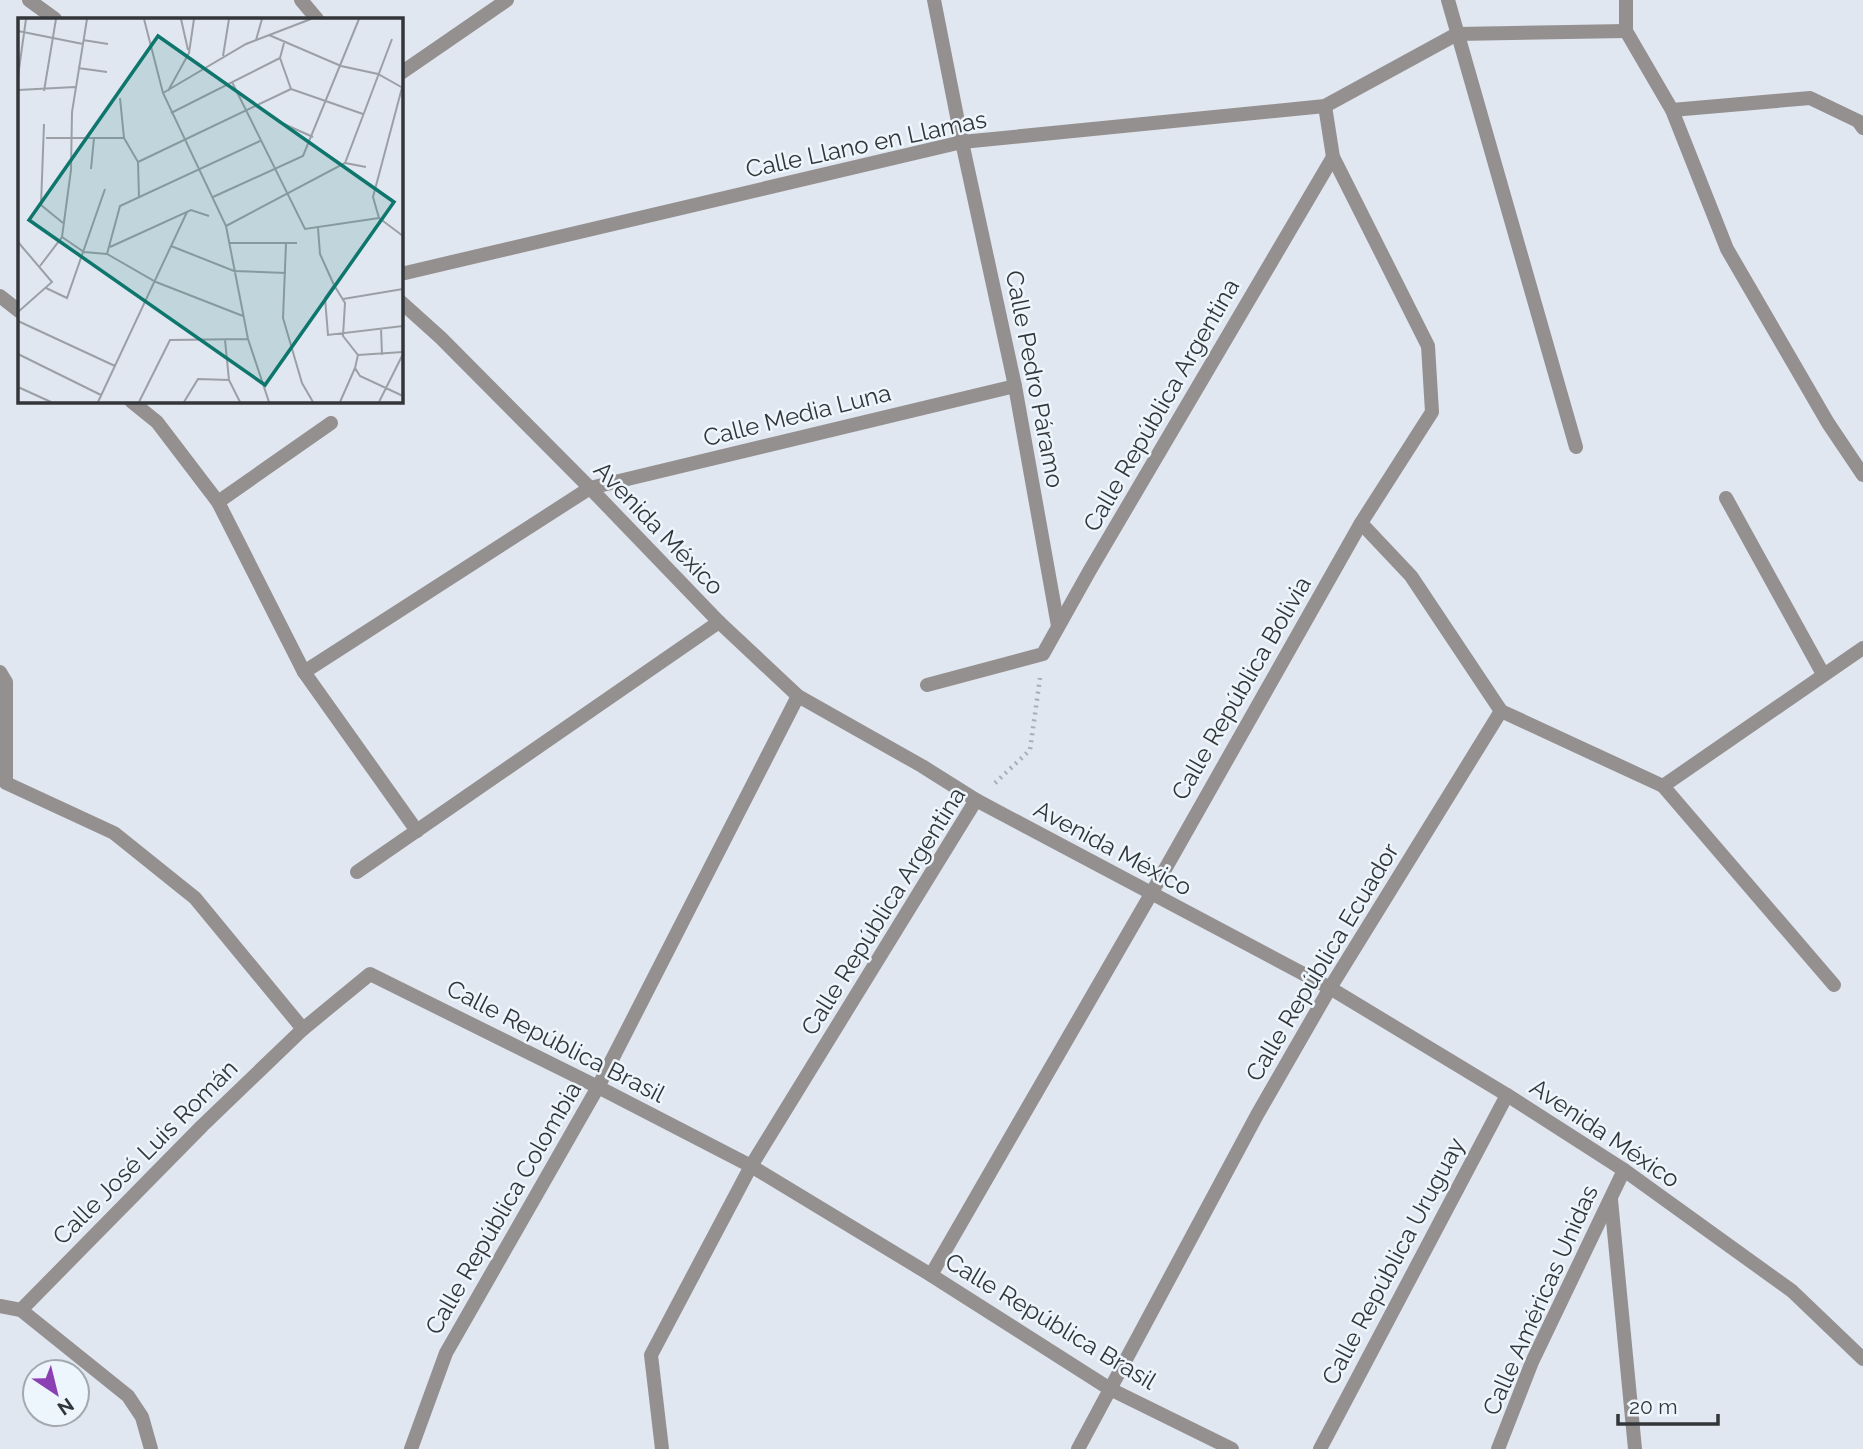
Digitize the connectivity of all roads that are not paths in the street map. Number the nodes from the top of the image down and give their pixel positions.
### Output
1 (29, 0) edge
2 (301, 0) edge
3 (507, 0) edge
4 (934, 0) edge
5 (1448, 0) edge
6 (1626, 0) edge
7 (54, 18) edge
8 (316, 18) edge
9 (1626, 31) junction
10 (1457, 34) junction
11 (402, 72) edge
12 (1325, 106) junction
13 (1672, 110) junction
14 (1863, 128) edge
15 (962, 142) junction
16 (1333, 157) junction
17 (402, 274) edge
18 (0, 296) edge
19 (402, 303) edge
20 (18, 310) edge
21 (1015, 386) junction
22 (132, 402) edge
23 (331, 422) dead end
24 (1576, 447) dead end
25 (1863, 475) edge
26 (590, 488) junction
27 (1726, 498) dead end
28 (218, 502) junction
29 (1361, 523) junction
30 (719, 622) junction
31 (1058, 625) junction
32 (1863, 648) edge
33 (0, 672) edge
34 (304, 672) junction
35 (1823, 674) junction
36 (927, 685) dead end
37 (798, 696) junction
38 (1501, 711) junction
39 (3, 782) edge
40 (1663, 786) junction
41 (976, 800) junction
42 (416, 831) junction
43 (357, 872) dead end
44 (1151, 894) junction
45 (1834, 985) dead end
46 (1330, 988) junction
47 (303, 1029) junction
48 (598, 1087) junction
49 (1507, 1095) junction
50 (751, 1166) junction
51 (1624, 1170) junction
52 (1611, 1198) junction
53 (932, 1275) junction
54 (0, 1306) edge
55 (21, 1310) junction
56 (1863, 1359) edge
57 (1110, 1389) junction
58 (151, 1449) edge
59 (411, 1449) edge
60 (662, 1449) edge
61 (1078, 1449) edge
62 (1232, 1449) edge
63 (1320, 1449) edge
64 (1498, 1449) edge
65 (1635, 1449) edge

1 - 7 street
2 - 8 street
3 - 11 street
4 - 15 street, Calle Pedro Páramo
5 - 10 street
6 - 9 street
9 - 10 street
9 - 13 street
10 - 12 street, Calle Llano en Llamas
10 - 24 street
12 - 15 street, Calle Llano en Llamas
12 - 16 street, Calle República Bolivia
13 - 14 street
13 - 25 street
15 - 17 street, Calle Llano en Llamas
15 - 21 street, Calle Pedro Páramo
16 - 29 street, Calle República Bolivia
16 - 31 street, Calle República Argentina
18 - 20 street
19 - 26 street, Avenida México
21 - 26 street, Calle Media Luna
21 - 31 street, Calle Pedro Páramo
22 - 28 street
23 - 28 street
26 - 30 street, Avenida México
26 - 34 street, Calle Media Luna
27 - 35 street
28 - 34 street
29 - 38 street
29 - 44 street, Calle República Bolivia
30 - 37 street, Avenida México
30 - 42 street
31 - 36 street, Calle República Argentina
32 - 35 street
33 - 39 street
34 - 42 street
35 - 40 street
37 - 41 street, Avenida México
37 - 48 street, Calle República Colombia
38 - 40 street
38 - 46 street, Calle República Ecuador
39 - 47 street
40 - 45 street
41 - 44 street, Avenida México
41 - 50 street, Calle República Argentina
42 - 43 street
44 - 46 street, Avenida México
44 - 53 street, Calle República Bolivia
46 - 49 street, Avenida México
46 - 57 street, Calle República Ecuador
47 - 48 street, Calle República Brasil
47 - 55 street, Calle José Luis Román
48 - 50 street, Calle República Brasil
48 - 59 street, Calle República Colombia
49 - 51 street, Avenida México
49 - 63 street, Calle República Uruguay
50 - 53 street, Calle República Brasil
50 - 60 street, Calle República Argentina
51 - 52 street, Calle Américas Unidas
51 - 56 street, Avenida México
52 - 64 street, Calle Américas Unidas
52 - 65 street
53 - 57 street, Calle República Brasil
54 - 55 street
55 - 58 street
57 - 61 street, Calle República Ecuador
57 - 62 street, Calle República Brasil

